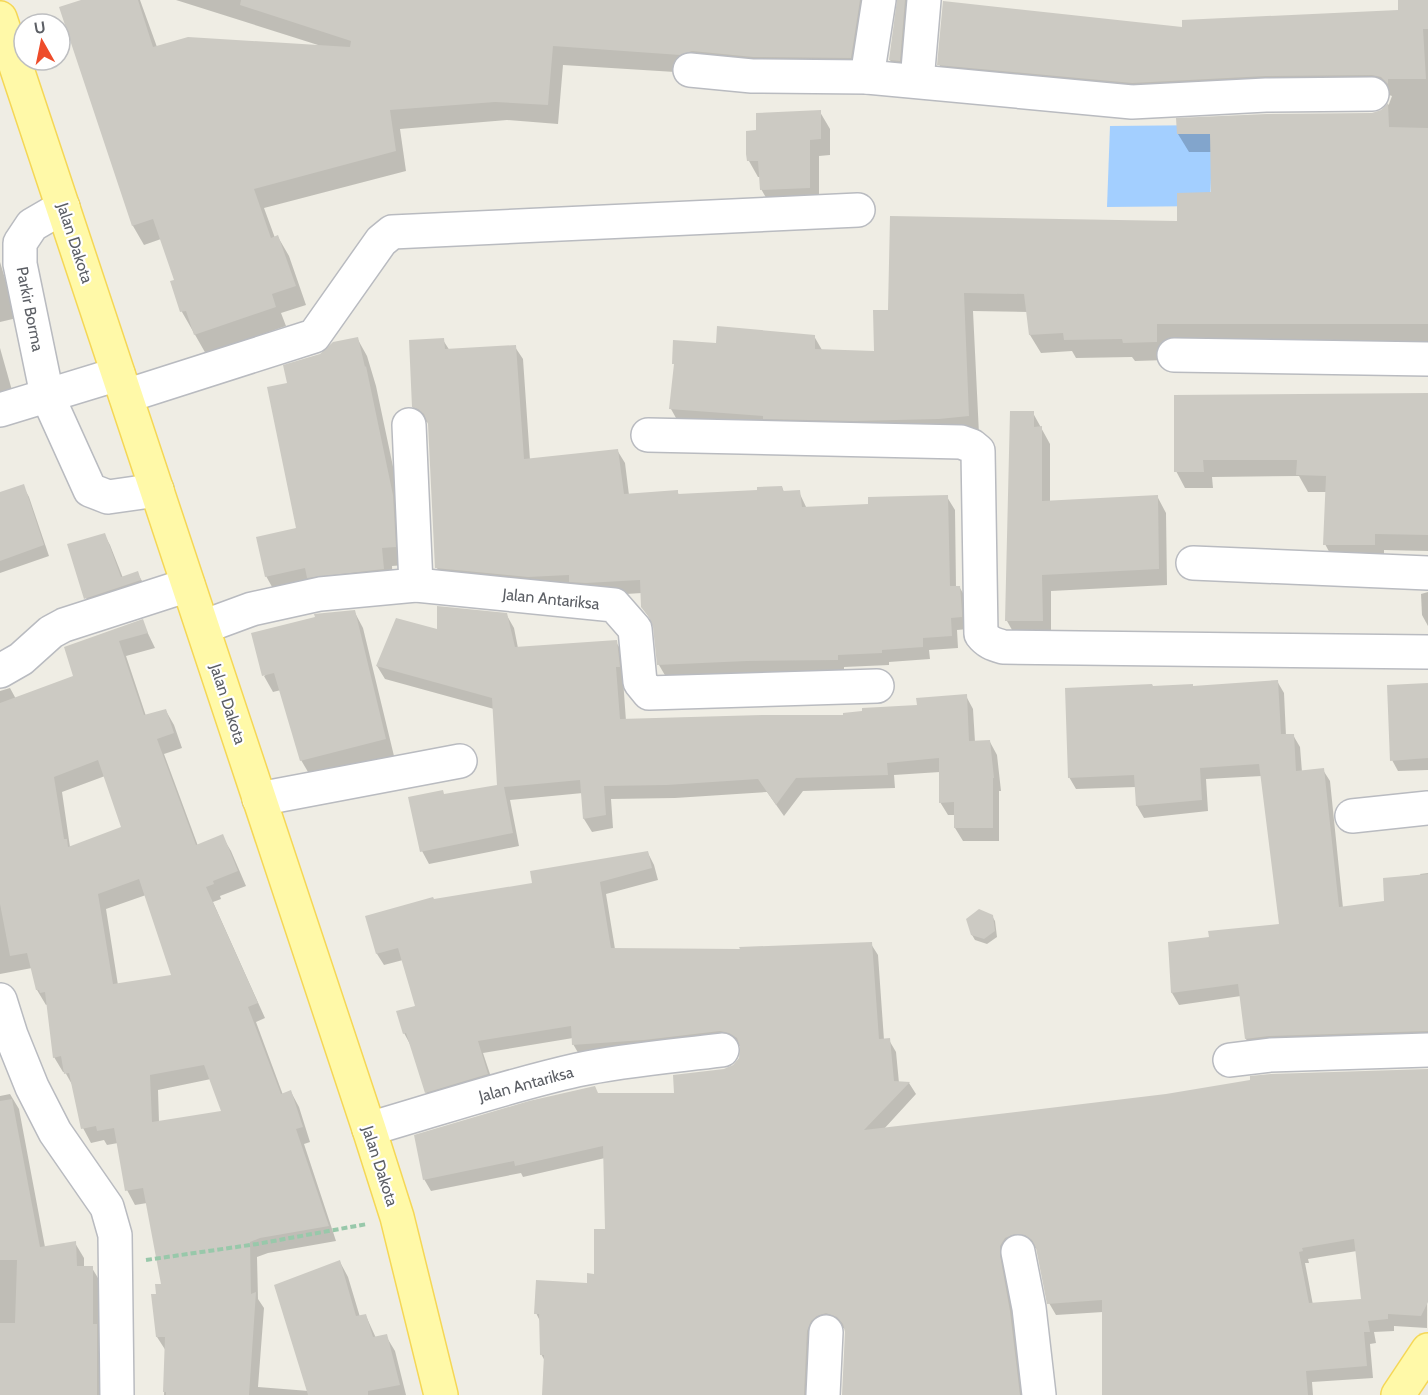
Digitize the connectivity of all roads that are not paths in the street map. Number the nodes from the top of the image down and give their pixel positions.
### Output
1 (879, 0) edge
2 (924, 0) edge
3 (0, 18) edge
4 (690, 70) dead end
5 (867, 77) junction
6 (917, 81) junction
7 (1372, 94) dead end
8 (63, 207) junction
9 (858, 210) dead end
10 (1174, 355) dead end
11 (1428, 359) edge
12 (122, 385) junction
13 (47, 395) junction
14 (0, 410) edge
15 (410, 425) dead end
16 (648, 435) dead end
17 (157, 490) junction
18 (1193, 563) dead end
19 (1428, 573) edge
20 (188, 585) junction
21 (416, 585) junction
22 (203, 627) junction
23 (1428, 652) edge
24 (0, 671) edge
25 (877, 687) dead end
26 (460, 761) dead end
27 (260, 799) junction
28 (1428, 808) edge
29 (1352, 816) dead end
30 (0, 1000) edge
31 (722, 1050) dead end
32 (1428, 1050) edge
33 (1230, 1059) dead end
34 (369, 1129) junction
35 (1018, 1252) dead end
36 (826, 1332) dead end
37 (1428, 1350) edge
38 (117, 1395) edge
39 (441, 1395) edge
40 (824, 1395) edge
41 (1039, 1395) edge
42 (1398, 1395) edge

1 - 5 street
2 - 6 street
3 - 8 main road, Jalan Dakota
4 - 5 street
5 - 6 street
6 - 7 street
8 - 12 main road, Jalan Dakota
8 - 13 street, Parkir Borma
9 - 12 street
10 - 11 street
12 - 13 street
12 - 17 main road, Jalan Dakota
13 - 14 street
13 - 17 street, Parkir Borma
15 - 21 street
16 - 23 street
17 - 20 main road, Jalan Dakota
18 - 19 street
20 - 22 main road, Jalan Dakota
20 - 24 street
21 - 22 street, Jalan Antariksa
21 - 25 street, Jalan Antariksa
22 - 27 main road, Jalan Dakota
26 - 27 street
27 - 34 main road, Jalan Dakota
28 - 29 street
30 - 38 street
31 - 34 street, Jalan Antariksa
32 - 33 street
34 - 39 main road, Jalan Dakota
35 - 41 street
36 - 40 street
37 - 42 main road

